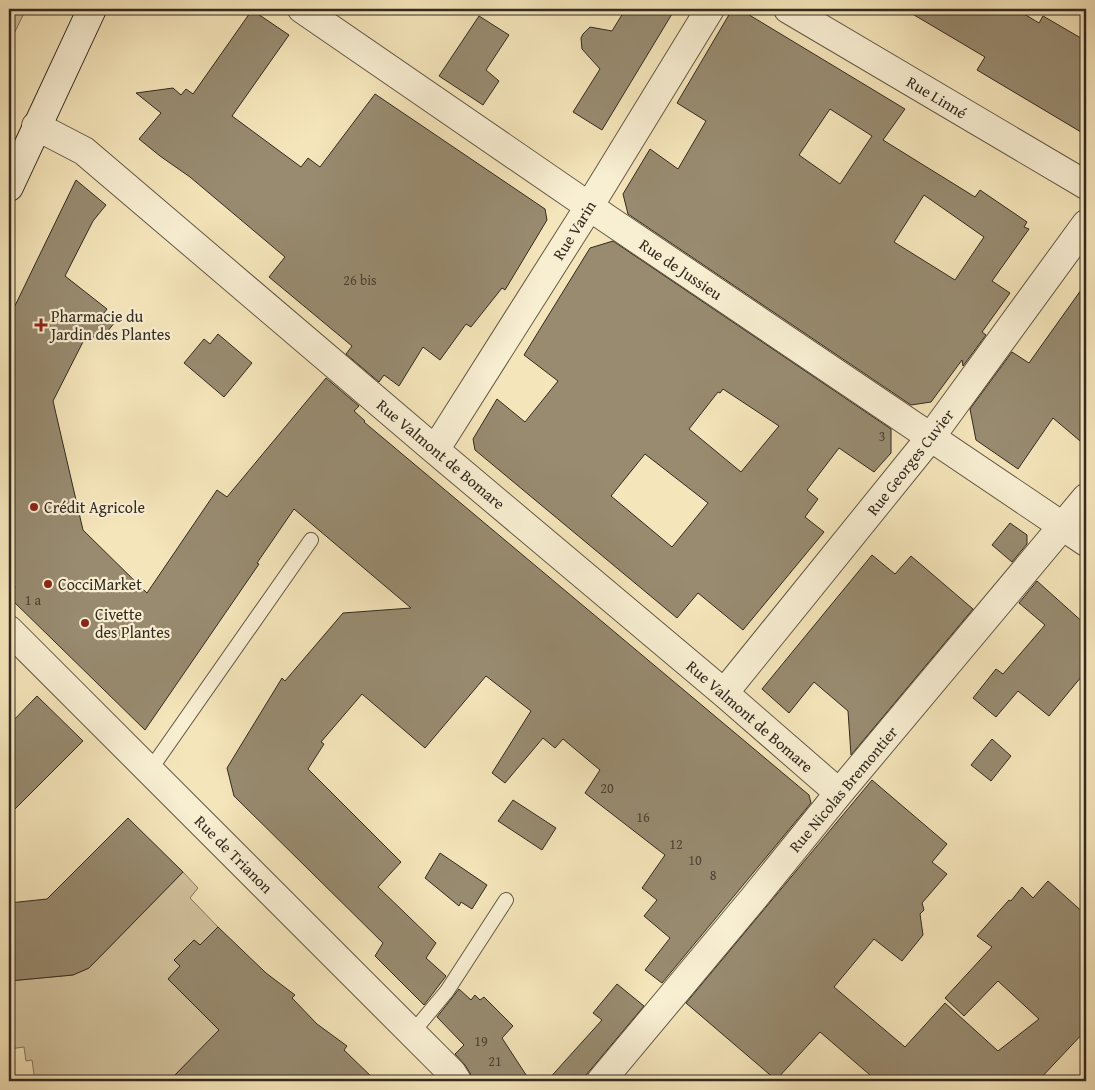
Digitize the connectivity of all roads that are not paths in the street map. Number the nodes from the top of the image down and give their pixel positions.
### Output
1 (92, 9) edge
2 (302, 9) edge
3 (710, 9) edge
4 (788, 9) edge
5 (36, 126) junction
6 (1086, 185) edge
7 (9, 187) edge
8 (589, 207) junction
9 (1086, 224) edge
10 (930, 438) junction
11 (435, 450) junction
12 (1086, 498) edge
13 (1063, 526) junction
14 (311, 540) dead end
15 (1086, 542) edge
16 (9, 630) edge
17 (724, 693) junction
18 (150, 770) junction
19 (839, 793) junction
20 (506, 900) dead end
21 (412, 1033) junction
22 (457, 1081) edge
23 (601, 1081) edge

1 - 5 street
2 - 8 street, Rue de Jussieu
3 - 8 street, Rue Varin
4 - 6 street, Rue Linné
5 - 7 street
5 - 11 street, Rue Valmont de Bomare
8 - 10 street, Rue de Jussieu
8 - 11 street, Rue Varin
9 - 10 street, Rue Georges Cuvier
10 - 13 street, Rue de Jussieu
10 - 17 street, Rue Georges Cuvier
11 - 17 street, Rue Valmont de Bomare
12 - 13 street, Rue Nicolas Bremontier
13 - 15 street, Rue de Jussieu
13 - 19 street, Rue Nicolas Bremontier
14 - 18 lane
16 - 18 street, Rue de Trianon
17 - 19 street, Rue Valmont de Bomare
18 - 21 street, Rue de Trianon
19 - 23 street, Rue Nicolas Bremontier
20 - 21 lane
21 - 22 street, Rue de Trianon

